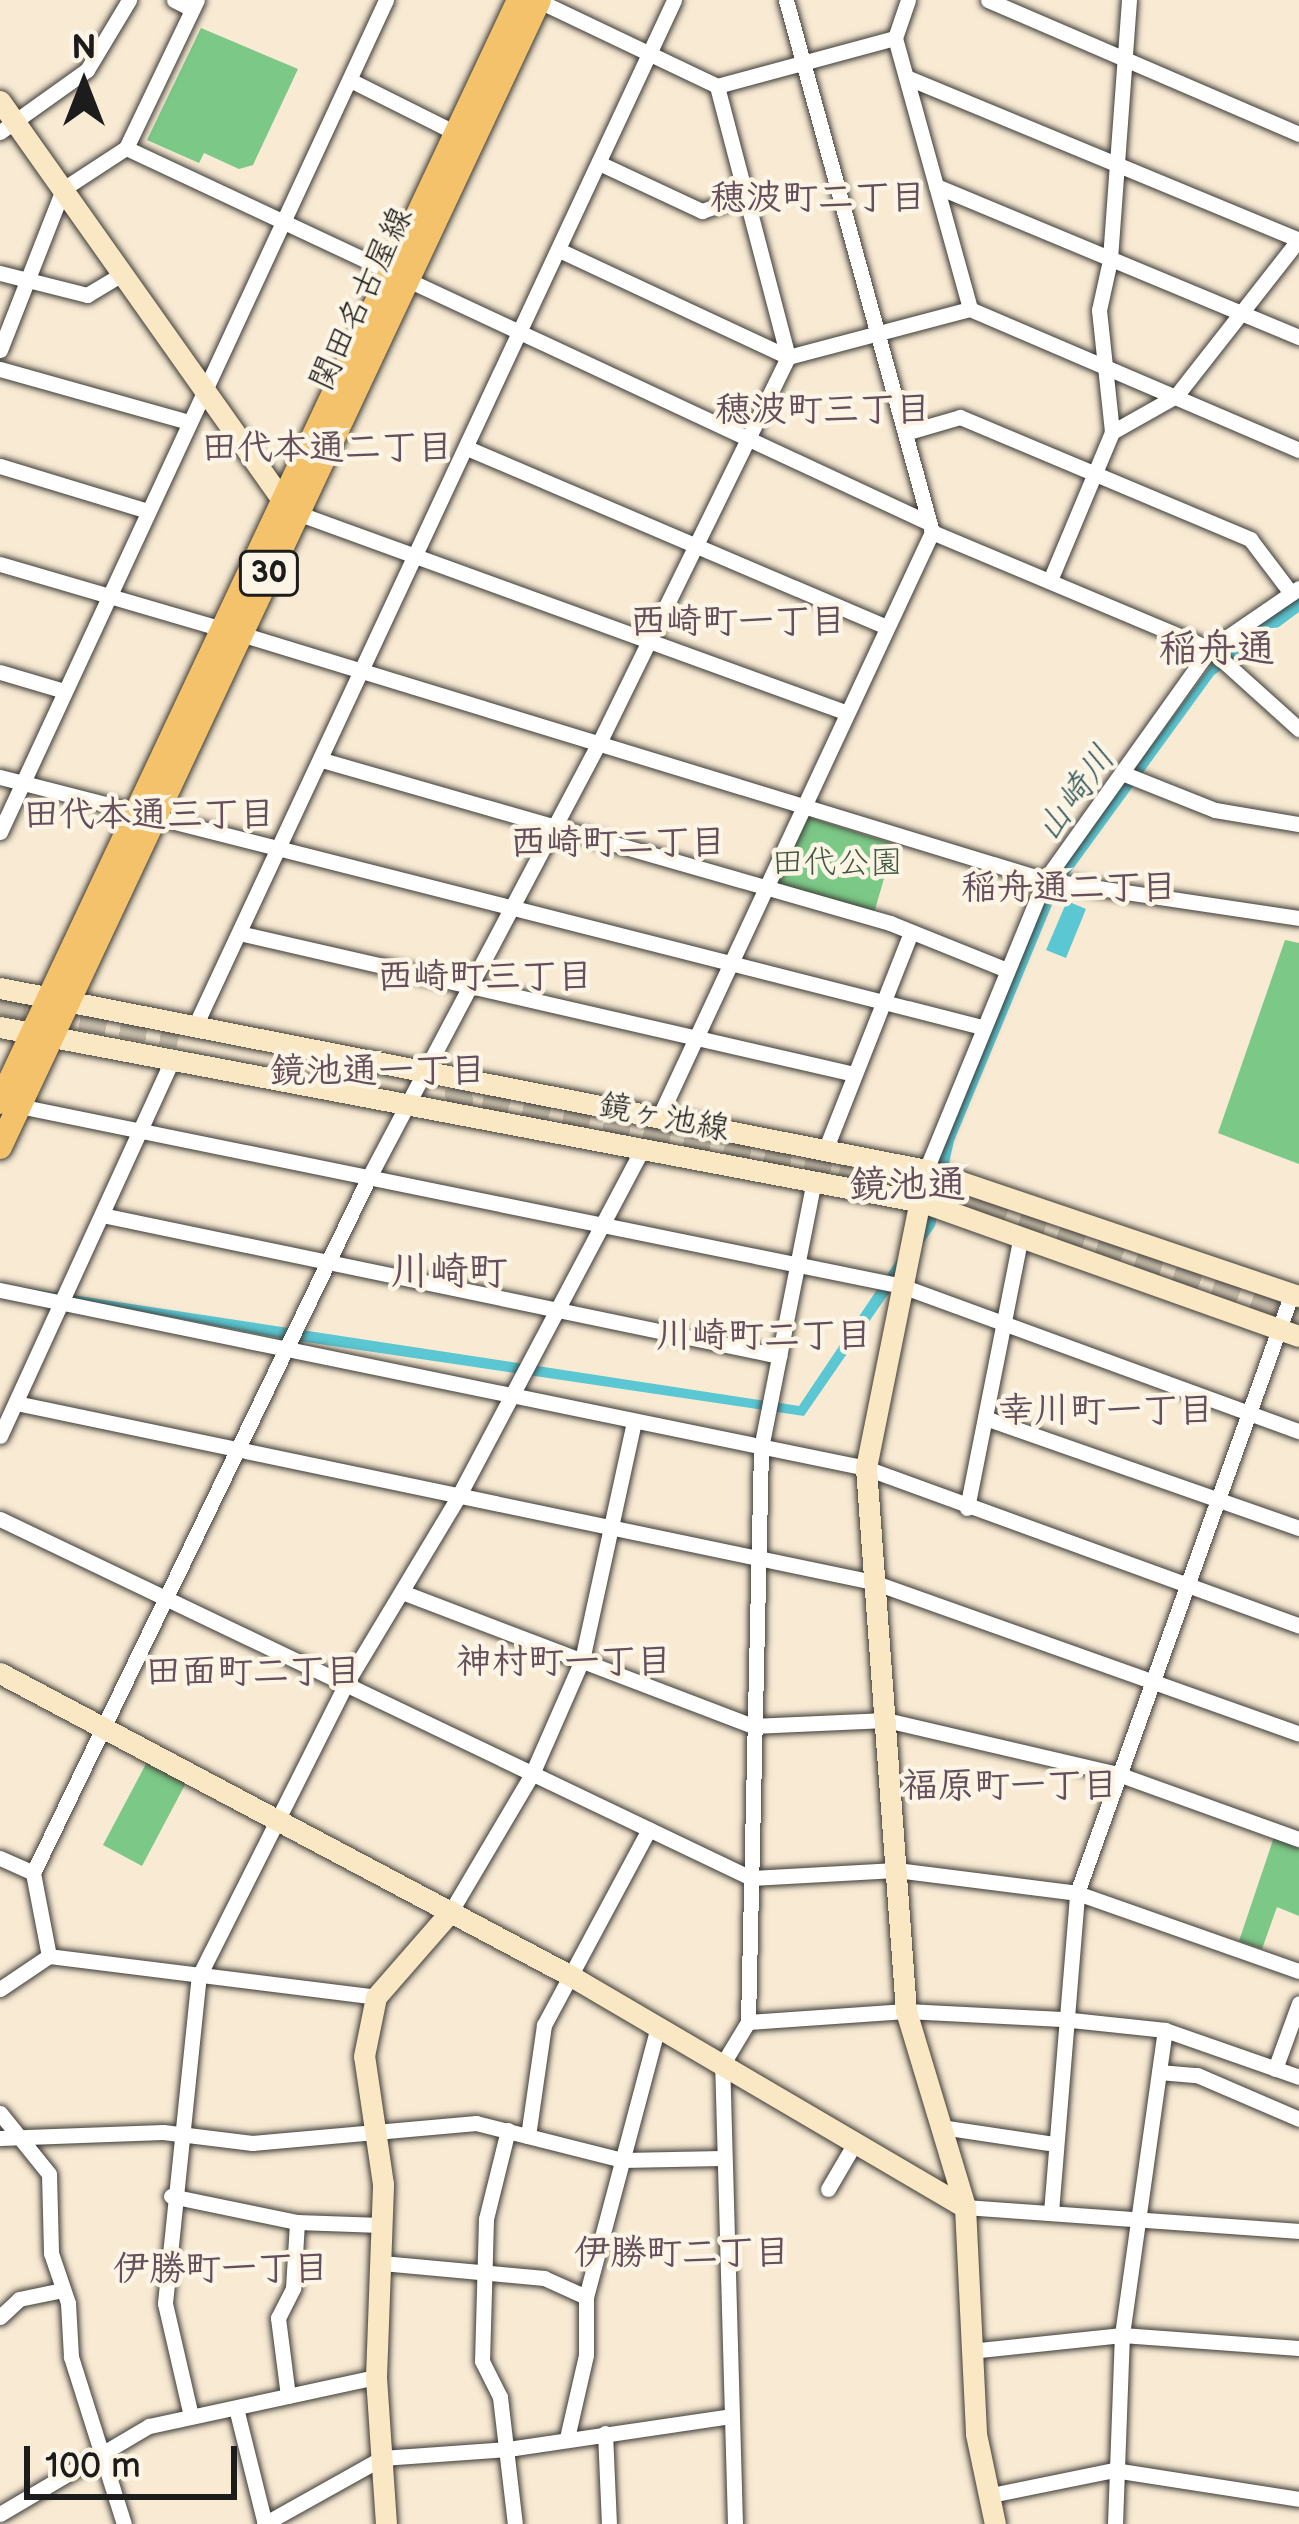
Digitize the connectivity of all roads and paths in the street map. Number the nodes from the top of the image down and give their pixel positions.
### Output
1 (129, 0) edge
2 (174, 0) edge
3 (386, 0) edge
4 (518, 0) edge
5 (674, 0) edge
6 (786, 0) edge
7 (908, 0) edge
8 (988, 0) edge
9 (1130, 0) edge
10 (539, 1) edge
11 (195, 4) edge
12 (895, 38) junction
13 (649, 54) junction
14 (1127, 56) junction
15 (804, 62) junction
16 (906, 77) junction
17 (350, 80) junction
18 (717, 86) junction
19 (0, 101) edge
20 (8, 128) edge
21 (456, 134) junction
22 (1299, 134) edge
23 (126, 148) junction
24 (599, 163) junction
25 (1117, 164) junction
26 (936, 186) junction
27 (63, 189) junction
28 (745, 196) junction
29 (284, 225) junction
30 (1299, 239) edge
31 (559, 250) junction
32 (1110, 260) junction
33 (0, 273) edge
34 (122, 274) junction
35 (399, 276) junction
36 (29, 281) junction
37 (970, 309) junction
38 (1240, 313) junction
39 (522, 329) junction
40 (879, 337) junction
41 (1299, 337) edge
42 (0, 350) edge
43 (788, 357) junction
44 (1100, 365) junction
45 (0, 369) edge
46 (203, 388) junction
47 (1176, 396) junction
48 (189, 422) junction
49 (1112, 432) junction
50 (904, 433) junction
51 (748, 438) junction
52 (467, 448) junction
53 (1299, 450) edge
54 (0, 466) edge
55 (1096, 474) junction
56 (289, 510) junction
57 (148, 511) junction
58 (930, 527) junction
59 (695, 546) junction
60 (417, 556) junction
61 (0, 564) edge
62 (1051, 578) junction
63 (1295, 591) edge
64 (106, 595) junction
65 (885, 626) junction
66 (232, 631) junction
67 (649, 641) junction
68 (1210, 649) junction
69 (0, 672) edge
70 (363, 673) junction
71 (64, 691) junction
72 (845, 712) junction
73 (1299, 729) edge
74 (598, 745) junction
75 (322, 760) junction
76 (1123, 773) junction
77 (0, 777) edge
78 (24, 783) junction
79 (803, 806) junction
80 (146, 815) junction
81 (1299, 824) edge
82 (555, 827) junction
83 (0, 832) edge
84 (279, 850) junction
85 (1046, 880) junction
86 (761, 888) junction
87 (513, 907) junction
88 (1299, 918) edge
89 (911, 932) junction
90 (239, 933) junction
91 (728, 964) junction
92 (1007, 970) junction
93 (472, 986) junction
94 (0, 988) edge
95 (56, 998) junction
96 (882, 1002) junction
97 (195, 1026) junction
98 (0, 1027) edge
99 (982, 1027) junction
100 (40, 1034) junction
101 (694, 1036) junction
102 (172, 1059) junction
103 (427, 1072) junction
104 (854, 1074) junction
105 (9, 1104) edge
106 (407, 1105) junction
107 (662, 1113) junction
108 (138, 1130) junction
109 (0, 1147) edge
110 (643, 1147) junction
111 (826, 1148) junction
112 (926, 1170) junction
113 (369, 1177) junction
114 (814, 1181) junction
115 (922, 1202) junction
116 (102, 1216) junction
117 (600, 1228) junction
118 (1021, 1236) junction
119 (330, 1263) junction
120 (799, 1267) junction
121 (902, 1286) junction
122 (0, 1290) edge
123 (1295, 1294) edge
124 (62, 1303) junction
125 (556, 1313) junction
126 (1001, 1325) junction
127 (1289, 1333) edge
128 (286, 1348) junction
129 (779, 1356) junction
130 (512, 1398) junction
131 (16, 1403) junction
132 (1248, 1413) junction
133 (985, 1418) junction
134 (634, 1422) junction
135 (1299, 1431) edge
136 (0, 1436) edge
137 (761, 1448) junction
138 (235, 1451) junction
139 (866, 1468) junction
140 (458, 1497) junction
141 (1218, 1499) junction
142 (968, 1508) junction
143 (0, 1519) edge
144 (613, 1528) junction
145 (1299, 1528) edge
146 (759, 1557) junction
147 (873, 1582) junction
148 (1186, 1586) junction
149 (402, 1592) junction
150 (165, 1601) junction
151 (1299, 1626) edge
152 (582, 1660) junction
153 (0, 1673) edge
154 (1154, 1681) junction
155 (347, 1682) junction
156 (886, 1720) junction
157 (752, 1726) junction
158 (108, 1730) junction
159 (1299, 1734) edge
160 (532, 1774) junction
161 (1118, 1774) junction
162 (280, 1820) junction
163 (649, 1829) junction
164 (1299, 1839) edge
165 (0, 1858) edge
166 (896, 1870) junction
167 (33, 1873) junction
168 (751, 1877) junction
169 (1077, 1893) junction
170 (451, 1911) junction
171 (49, 1956) junction
172 (1299, 1971) edge
173 (199, 1976) junction
174 (572, 1976) junction
175 (0, 1989) edge
176 (376, 1997) junction
177 (1299, 2002) edge
178 (906, 2011) junction
179 (1062, 2020) junction
180 (748, 2022) junction
181 (658, 2026) junction
182 (1166, 2030) junction
183 (722, 2065) junction
184 (1275, 2068) junction
185 (1160, 2072) junction
186 (1299, 2077) edge
187 (0, 2113) edge
188 (1299, 2120) edge
189 (941, 2127) junction
190 (508, 2130) junction
191 (181, 2132) junction
192 (20, 2135) junction
193 (372, 2135) junction
194 (528, 2136) junction
195 (0, 2138) edge
196 (855, 2143) junction
197 (1055, 2144) junction
198 (722, 2158) junction
199 (622, 2160) junction
200 (828, 2189) dead end
201 (171, 2196) junction
202 (965, 2207) junction
203 (1051, 2212) junction
204 (1139, 2219) junction
205 (297, 2222) junction
206 (380, 2225) junction
207 (1299, 2231) edge
208 (382, 2264) junction
209 (486, 2275) junction
210 (63, 2290) junction
211 (586, 2296) junction
212 (0, 2317) edge
213 (1122, 2335) junction
214 (1299, 2348) edge
215 (970, 2350) junction
216 (376, 2377) junction
217 (288, 2396) junction
218 (236, 2408) junction
219 (191, 2416) junction
220 (731, 2416) junction
221 (605, 2433) junction
222 (567, 2438) junction
223 (508, 2449) junction
224 (103, 2452) junction
225 (382, 2458) junction
226 (1114, 2470) junction
227 (991, 2495) junction
228 (1299, 2499) edge
229 (0, 2514) edge
230 (124, 2524) edge
231 (265, 2524) edge
232 (386, 2524) edge
233 (514, 2524) edge
234 (609, 2524) edge
235 (735, 2524) edge
236 (995, 2524) edge
237 (1115, 2524) edge

1 - 20 street
2 - 11 street
3 - 17 street
4 - 21 main road, 関田名古屋線 / 30
5 - 13 street
6 - 15 street
7 - 12 street
8 - 14 street
9 - 14 street
10 - 13 street
10 - 35 main road, 関田名古屋線 / 30
11 - 23 street
12 - 15 street
12 - 16 street
13 - 18 street
13 - 24 street
14 - 22 street
14 - 25 street
15 - 18 street
15 - 40 street
16 - 25 street
16 - 26 street
17 - 21 street
17 - 29 street
18 - 28 street
19 - 20 street
20 - 27 street
21 - 35 main road, 関田名古屋線 / 30
23 - 27 street
23 - 29 street
24 - 28 street
24 - 31 street
25 - 30 street
25 - 32 street
26 - 32 street
26 - 37 street
27 - 34 street
27 - 36 street
28 - 43 street
29 - 35 street
29 - 46 street
30 - 38 street
31 - 39 street
31 - 43 street
32 - 38 street
32 - 44 street
33 - 36 street
34 - 36 street
34 - 46 street
35 - 39 street
35 - 56 main road, 関田名古屋線 / 30
36 - 42 street
37 - 40 street
37 - 44 street
38 - 41 street
38 - 47 street
39 - 51 street
39 - 52 street
40 - 43 street
40 - 50 street
43 - 51 street
44 - 47 street
44 - 49 street
45 - 48 street
46 - 48 street
46 - 56 street
47 - 49 street
47 - 53 street
48 - 57 street
49 - 55 street
50 - 55 street
50 - 58 street
51 - 58 street
51 - 59 street
52 - 59 street
52 - 60 street
54 - 57 street
55 - 62 street
55 - 63 street
56 - 60 street
56 - 66 main road, 関田名古屋線 / 30
57 - 64 street
58 - 62 street
58 - 65 street
59 - 65 street
59 - 67 street
60 - 67 street
60 - 70 street
61 - 64 street
62 - 68 street
63 - 68 street
64 - 66 street
64 - 71 street
65 - 72 street
66 - 70 street
66 - 80 main road, 関田名古屋線 / 30
67 - 72 street
67 - 74 street
68 - 73 street
68 - 76 street
69 - 71 street
70 - 74 street
70 - 75 street
71 - 78 street
72 - 79 street
74 - 79 street
74 - 82 street
75 - 82 street
75 - 84 street
76 - 81 street
76 - 85 street
77 - 78 street
78 - 80 street
78 - 83 street
79 - 85 street
79 - 86 street
80 - 84 street
80 - 95 main road, 関田名古屋線 / 30
82 - 86 street
82 - 87 street
84 - 87 street
84 - 90 street
85 - 88 street
85 - 92 street
86 - 89 street
86 - 91 street
87 - 91 street
87 - 93 street
89 - 92 street
89 - 96 street
90 - 93 street
90 - 97 street
91 - 96 street
91 - 101 street
92 - 99 street
93 - 101 street
93 - 103 street
94 - 95 street, 鏡ヶ池線
95 - 97 street, 鏡ヶ池線
95 - 100 main road, 関田名古屋線 / 30
96 - 99 street
96 - 104 street
97 - 103 street, 鏡ヶ池線
98 - 100 street, 鏡ヶ池線
99 - 112 street
100 - 102 street, 鏡ヶ池線
100 - 105 main road, 関田名古屋線 / 30
101 - 104 street
101 - 107 street
102 - 106 street, 鏡ヶ池線
102 - 108 street
103 - 106 street
103 - 107 street, 鏡ヶ池線
104 - 111 street
105 - 108 street
105 - 109 main road, 関田名古屋線 / 30
106 - 110 street, 鏡ヶ池線
106 - 113 street
107 - 111 street, 鏡ヶ池線
108 - 113 street
108 - 116 street
110 - 114 street, 鏡ヶ池線
110 - 117 street
111 - 112 street, 鏡ヶ池線
112 - 115 street
112 - 123 street, 鏡ヶ池線
113 - 117 street
113 - 119 street
114 - 115 street, 鏡ヶ池線
114 - 120 street
115 - 118 street, 鏡ヶ池線
115 - 121 street
116 - 119 street
116 - 124 street
117 - 120 street
117 - 125 street
118 - 126 street
118 - 127 street, 鏡ヶ池線
119 - 125 street
119 - 128 street
120 - 121 street
120 - 129 street
121 - 126 street
121 - 139 street
122 - 124 street
123 - 127 street
124 - 128 street
124 - 131 street
125 - 129 street
125 - 130 street
126 - 132 street
126 - 133 street
127 - 132 street
128 - 130 street
128 - 138 street
129 - 137 street
130 - 134 street
130 - 140 street
131 - 136 street
131 - 138 street
132 - 135 street
132 - 141 street
133 - 141 street
133 - 142 street
134 - 137 street
134 - 144 street
137 - 139 street
137 - 146 street
138 - 140 street
138 - 150 street
139 - 142 street
139 - 147 street
140 - 144 street
140 - 149 street
141 - 145 street
141 - 148 street
142 - 148 street
143 - 150 street
144 - 146 street
144 - 152 street
146 - 147 street
146 - 157 street
147 - 154 street
147 - 156 street
148 - 151 street
148 - 154 street
149 - 152 street
149 - 155 street
150 - 155 street
150 - 158 street
152 - 157 street
152 - 160 street
153 - 158 street
154 - 159 street
154 - 161 street
155 - 160 street
155 - 162 street
156 - 157 street
156 - 161 street
156 - 166 street
157 - 168 street
158 - 162 street
158 - 167 street
160 - 163 street
160 - 170 street
161 - 164 street
161 - 169 street
162 - 170 street
162 - 173 street
163 - 168 street
163 - 174 street
165 - 167 street
166 - 168 street
166 - 169 street
166 - 178 street
167 - 171 street
168 - 180 street
169 - 172 street
169 - 179 street
170 - 174 street
170 - 176 street
171 - 173 street
171 - 175 street
173 - 176 street
173 - 191 street
174 - 181 street
174 - 194 street
176 - 193 street
177 - 184 street
178 - 179 street
178 - 180 street
178 - 189 street
179 - 182 street
179 - 197 street
180 - 183 street
181 - 183 street
181 - 199 street
182 - 184 street
182 - 185 street
183 - 196 street
183 - 198 street
184 - 186 street
185 - 188 street
185 - 204 street
187 - 192 street
189 - 197 street
189 - 202 street
190 - 193 street
190 - 194 street
190 - 209 street
191 - 192 street
191 - 193 street
191 - 201 street
192 - 195 street
192 - 210 street
193 - 206 street
194 - 199 street
196 - 200 street
196 - 202 street
197 - 203 street
198 - 199 street
198 - 220 street
199 - 211 street
201 - 205 street
201 - 219 street
202 - 203 street
202 - 215 street
203 - 204 street
204 - 207 street
204 - 213 street
205 - 206 street
205 - 217 street
206 - 208 street
208 - 209 street
208 - 216 street
209 - 211 street
209 - 223 street
210 - 212 street
210 - 224 street
211 - 222 street
213 - 214 street
213 - 215 street
213 - 226 street
215 - 227 street
216 - 217 street
216 - 225 street
217 - 218 street
218 - 219 street
218 - 231 street
219 - 224 street
220 - 221 street
220 - 235 street
221 - 222 street
221 - 234 street
222 - 223 street
223 - 225 street
223 - 233 street
224 - 229 street
224 - 230 street
225 - 231 street
225 - 232 street
226 - 227 street
226 - 228 street
226 - 237 street
227 - 236 street

